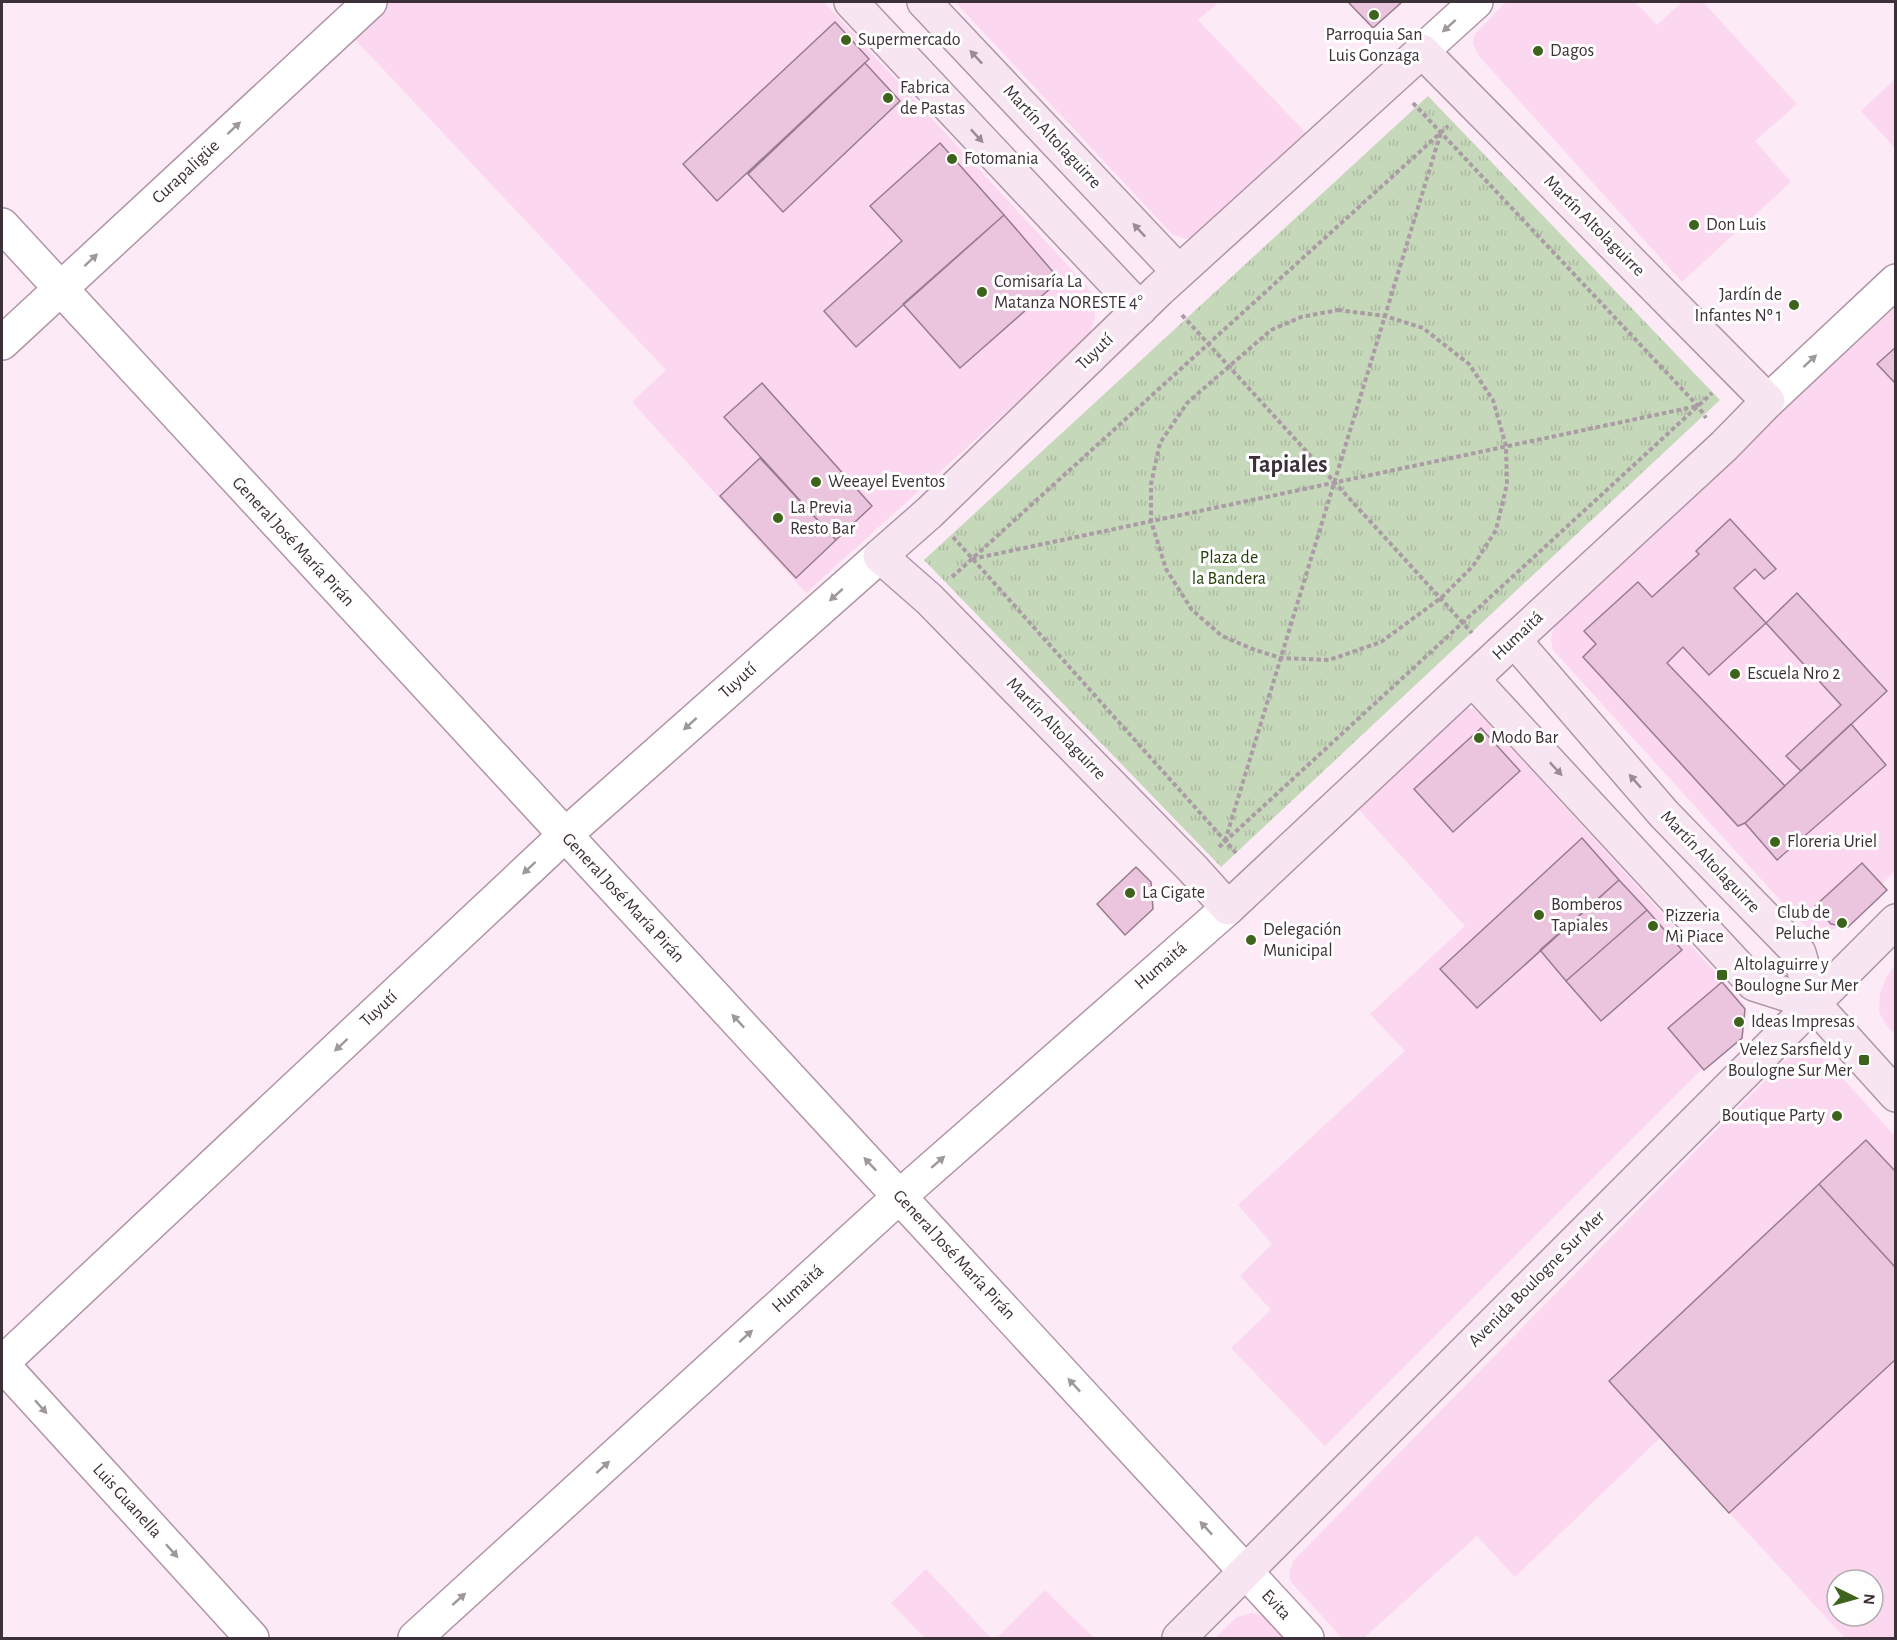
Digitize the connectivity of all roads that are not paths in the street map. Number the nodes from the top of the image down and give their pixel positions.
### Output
1 (370, 2) edge
2 (851, 2) edge
3 (924, 2) edge
4 (1476, 2) edge
5 (1422, 51) junction
6 (2, 225) edge
7 (1896, 281) edge
8 (60, 289) junction
9 (1159, 290) junction
10 (2, 343) edge
11 (1768, 401) junction
12 (880, 556) junction
13 (1494, 659) junction
14 (1664, 814) junction
15 (565, 835) junction
16 (1626, 844) junction
17 (1228, 908) junction
18 (1896, 921) edge
19 (1814, 1003) junction
20 (1896, 1095) edge
21 (900, 1196) junction
22 (2, 1363) edge
23 (1245, 1571) junction
24 (252, 1638) edge
25 (416, 1638) edge
26 (1179, 1638) edge
27 (1308, 1638) edge

8 -> 1 street, Curapaligüe
2 -> 9 street
9 -> 3 street, Martín Altolaguirre
4 -> 5 street, Tuyutí
5 - 9 street, Tuyutí
5 - 11 street, Martín Altolaguirre
6 - 8 street, General José María Pirán
11 -> 7 street, Humaitá
8 - 10 street, Curapaligüe
8 - 15 street, General José María Pirán
9 - 12 street, Tuyutí
11 - 13 street, Humaitá
12 -> 15 street, Tuyutí
12 - 17 street, Martín Altolaguirre
14 -> 13 street, Martín Altolaguirre
13 -> 16 street
13 - 17 street, Humaitá
14 - 16 street
14 - 19 street, Martín Altolaguirre
21 -> 15 street, General José María Pirán
15 -> 22 street, Tuyutí
16 - 19 street
21 -> 17 street, Humaitá
18 - 19 street, Avenida Boulogne Sur Mer
19 - 20 street
19 - 23 street, Avenida Boulogne Sur Mer
23 -> 21 street, General José María Pirán
25 -> 21 street, Humaitá
22 -> 24 street, Luis Guanella
23 - 26 street, Avenida Boulogne Sur Mer
23 - 27 street, Evita

